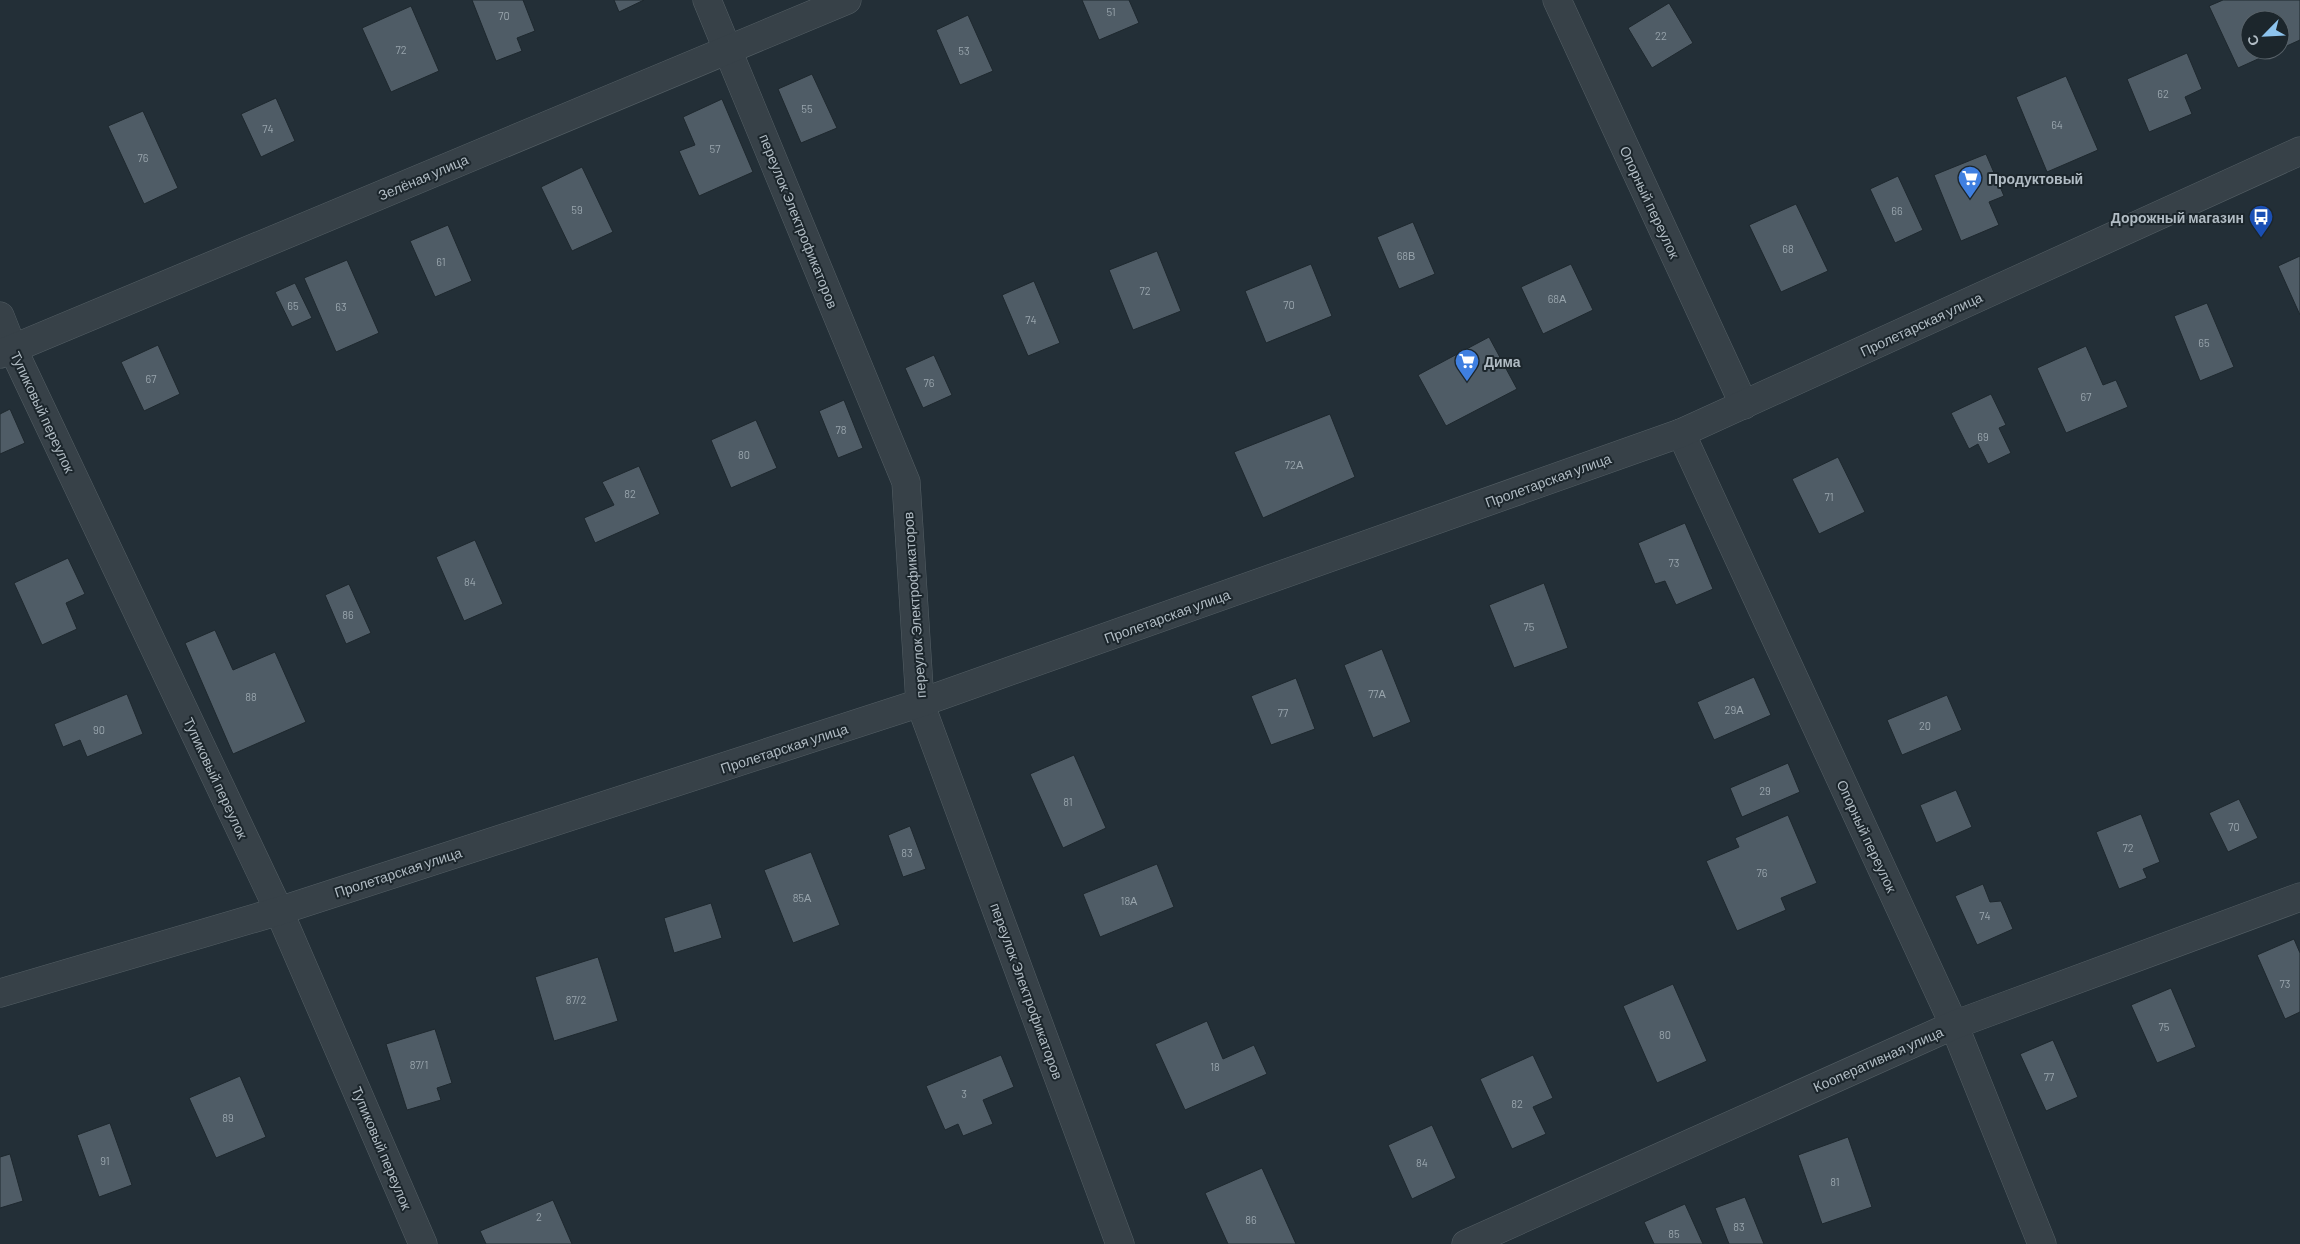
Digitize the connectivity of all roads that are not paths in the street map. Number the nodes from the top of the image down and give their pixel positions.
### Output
1 (707, 0) edge
2 (847, 0) edge
3 (1556, 0) edge
4 (728, 49) junction
5 (2300, 151) edge
6 (0, 316) edge
7 (6, 351) edge
8 (1744, 405) junction
9 (1680, 433) junction
10 (920, 703) junction
11 (2300, 897) edge
12 (279, 911) junction
13 (0, 992) edge
14 (1954, 1025) junction
15 (423, 1244) edge
16 (1120, 1244) edge
17 (1466, 1244) edge
18 (2042, 1244) edge

1 - 4 street, переулок Электрофикаторов
2 - 4 street, Зелёная улица
3 - 8 street, Опорный переулок
4 - 7 street, Зелёная улица
4 - 10 street, переулок Электрофикаторов
5 - 8 street, Пролетарская улица
6 - 7 street, Тупиковый переулок
7 - 12 street, Тупиковый переулок
8 - 9 street, Пролетарская улица
9 - 10 street, Пролетарская улица
9 - 14 street, Опорный переулок
10 - 12 street, Пролетарская улица
10 - 16 street, переулок Электрофикаторов
11 - 14 street, Кооперативная улица
12 - 13 street, Пролетарская улица
12 - 15 street, Тупиковый переулок
14 - 17 street, Кооперативная улица
14 - 18 street, Опорный переулок

